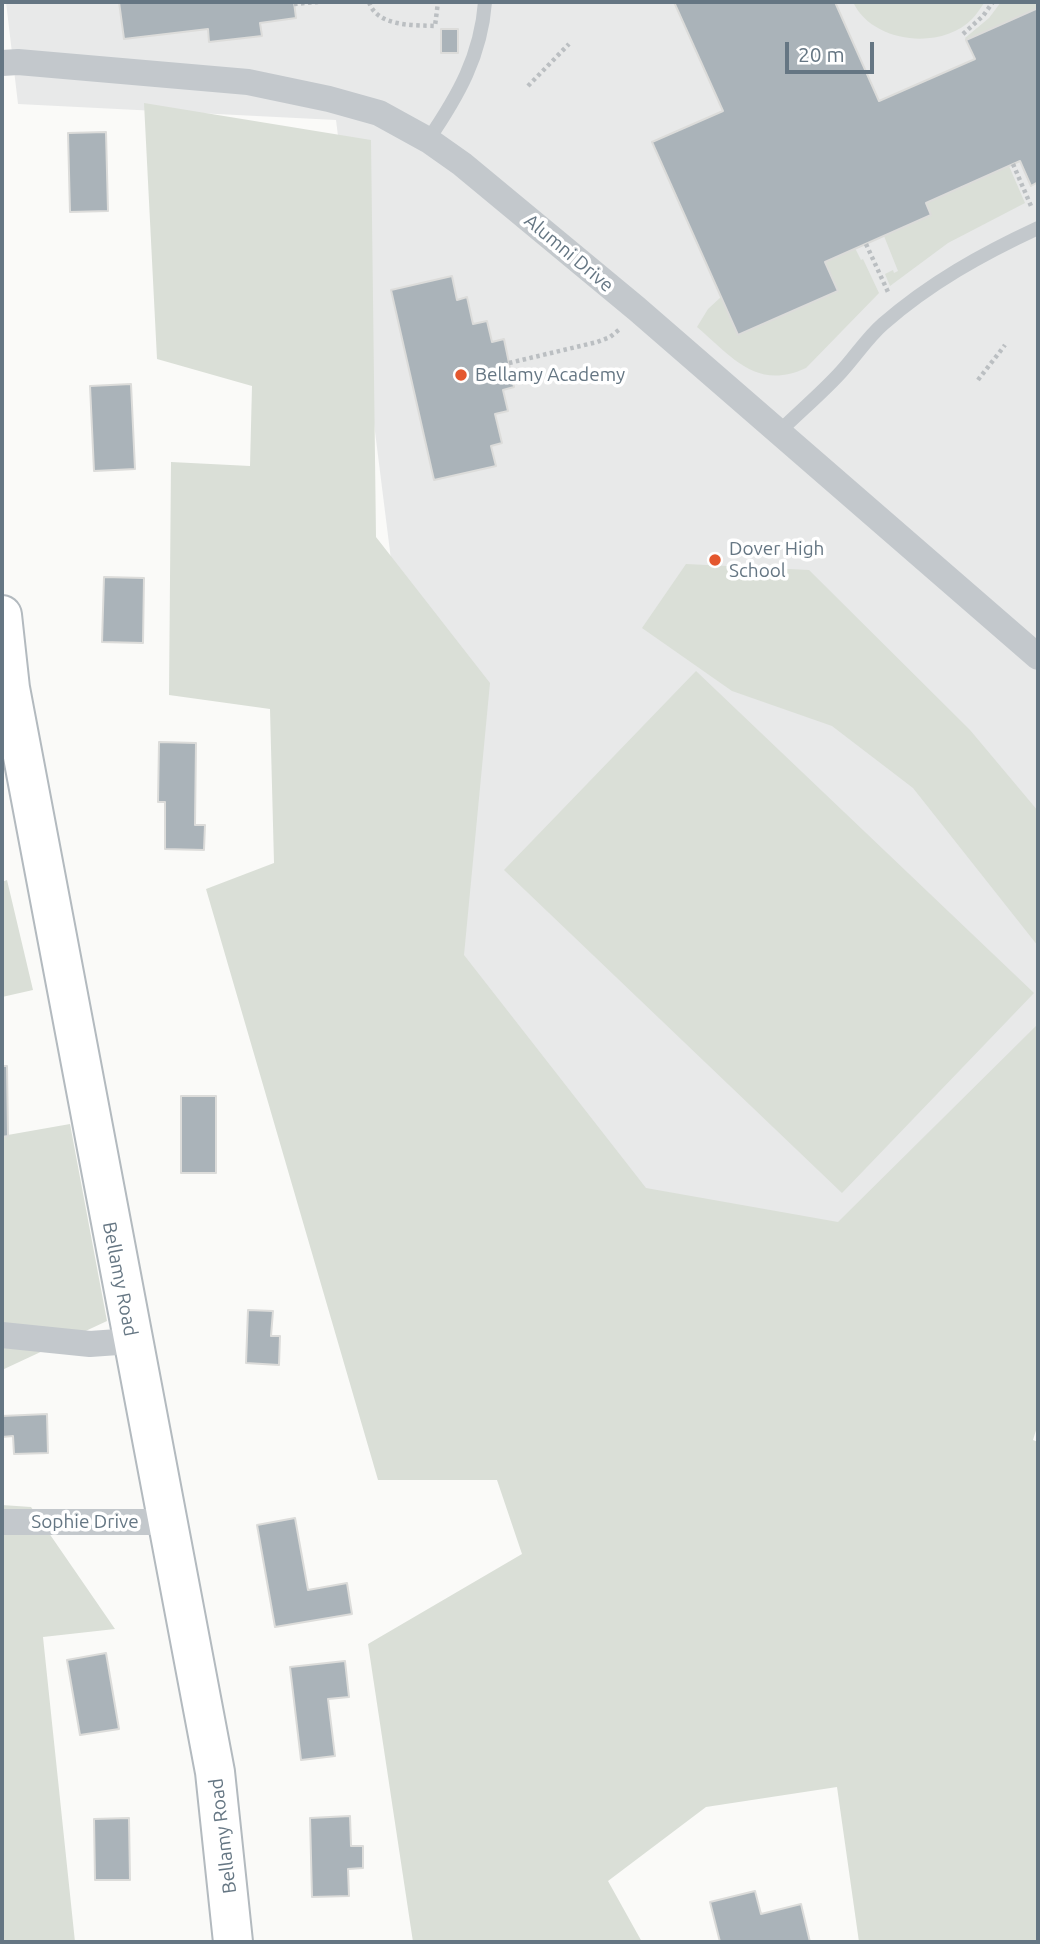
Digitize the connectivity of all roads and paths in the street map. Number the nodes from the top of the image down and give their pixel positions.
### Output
1 (318, 2) edge
2 (369, 2) edge
3 (438, 2) edge
4 (485, 2) edge
5 (993, 2) edge
6 (294, 4) dead end
7 (963, 34) dead end
8 (569, 44) dead end
9 (2, 63) edge
10 (528, 86) dead end
11 (428, 140) junction
12 (1013, 164) dead end
13 (1031, 206) dead end
14 (1038, 228) edge
15 (866, 244) dead end
16 (888, 293) dead end
17 (625, 323) dead end
18 (1005, 345) dead end
19 (509, 363) dead end
20 (978, 380) dead end
21 (779, 432) junction
22 (2, 615) edge
23 (1038, 657) edge
24 (2, 1335) edge
25 (132, 1341) junction
26 (2, 1522) edge
27 (168, 1522) junction
28 (233, 1942) edge

1 - 6 path
2 - 3 path
4 - 11 lane
5 - 7 path
8 - 10 path
9 - 11 street, Alumni Drive
11 - 21 street, Alumni Drive
12 - 13 path
14 - 21 lane
15 - 16 path
17 - 19 path
18 - 20 path
21 - 23 street, Alumni Drive
22 - 25 street, Bellamy Road
24 - 25 street
25 - 27 street, Bellamy Road
26 - 27 street, Sophie Drive
27 - 28 street, Bellamy Road

